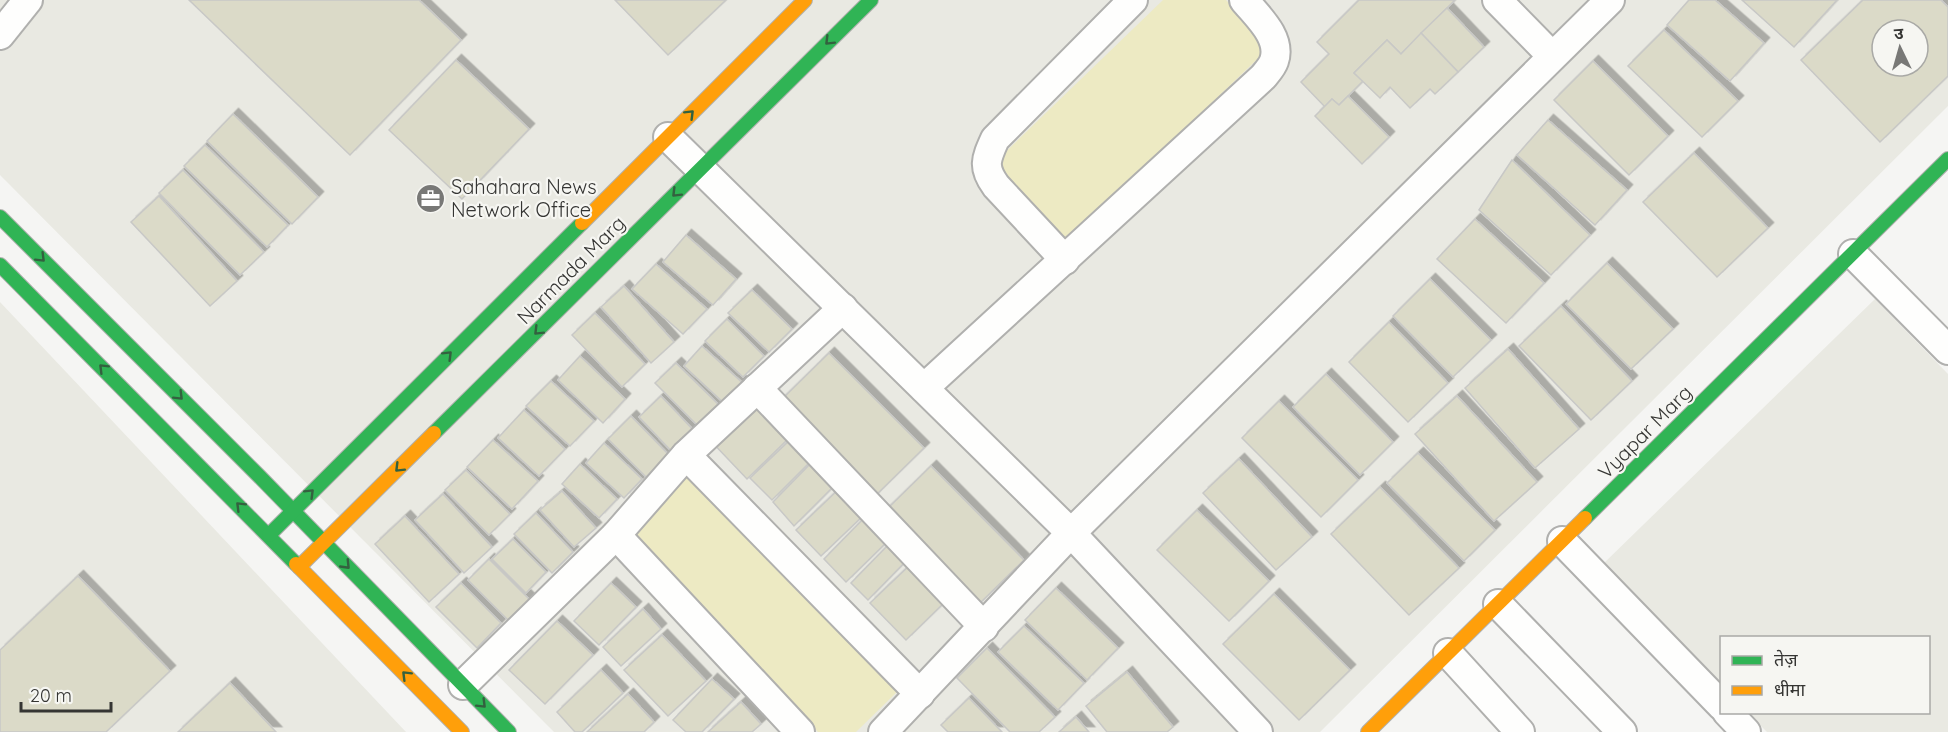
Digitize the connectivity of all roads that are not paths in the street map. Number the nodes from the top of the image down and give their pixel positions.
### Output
1 (28, 0) edge
2 (805, 0) edge
3 (871, 0) edge
4 (1133, 0) edge
5 (1244, 0) edge
6 (1497, 0) edge
7 (1610, 0) edge
8 (0, 35) edge
9 (1552, 56) junction
10 (668, 137) junction
11 (1948, 159) edge
12 (700, 170) junction
13 (0, 217) edge
14 (1853, 254) junction
15 (1065, 260) junction
16 (0, 265) edge
17 (843, 308) junction
18 (1948, 350) edge
19 (757, 388) junction
20 (924, 388) junction
21 (686, 455) junction
22 (292, 510) junction
23 (1071, 533) junction
24 (269, 535) junction
25 (616, 535) junction
26 (1562, 541) junction
27 (324, 543) junction
28 (299, 567) junction
29 (1498, 604) junction
30 (984, 627) junction
31 (1448, 653) junction
32 (463, 685) junction
33 (920, 694) junction
34 (1720, 704) edge
35 (1729, 714) edge
36 (1382, 727) edge
37 (462, 732) edge
38 (509, 732) edge
39 (800, 732) edge
40 (883, 732) edge
41 (1258, 732) edge
42 (1520, 732) edge
43 (1622, 732) edge
44 (1746, 732) edge

1 - 8 street
10 -> 2 street, Narmada Marg
3 -> 12 street, Narmada Marg
4 - 15 street
5 - 15 street
6 - 9 street
7 - 9 street
9 - 23 street
10 - 12 street
22 -> 10 street, Narmada Marg
11 - 14 street, Vyapar Marg
12 - 17 street
12 -> 27 street, Narmada Marg
13 -> 22 street
14 - 18 street
14 - 26 street, Vyapar Marg
15 - 20 street
24 -> 16 street
17 - 19 street
17 - 20 street
19 - 21 street
19 - 30 street
20 - 23 street
21 - 25 street
21 - 33 street
22 - 24 street, Narmada Marg
22 - 27 street
23 - 30 street
23 - 41 street
24 - 28 street
25 - 32 street
25 - 39 street
26 - 29 street, Vyapar Marg
26 - 34 street
27 - 28 street, Narmada Marg
27 -> 32 street
37 -> 28 street
29 - 31 street, Vyapar Marg
29 - 43 street
30 - 33 street
31 - 36 street, Vyapar Marg
31 - 42 street
32 -> 38 street
33 - 40 street
35 - 44 street

